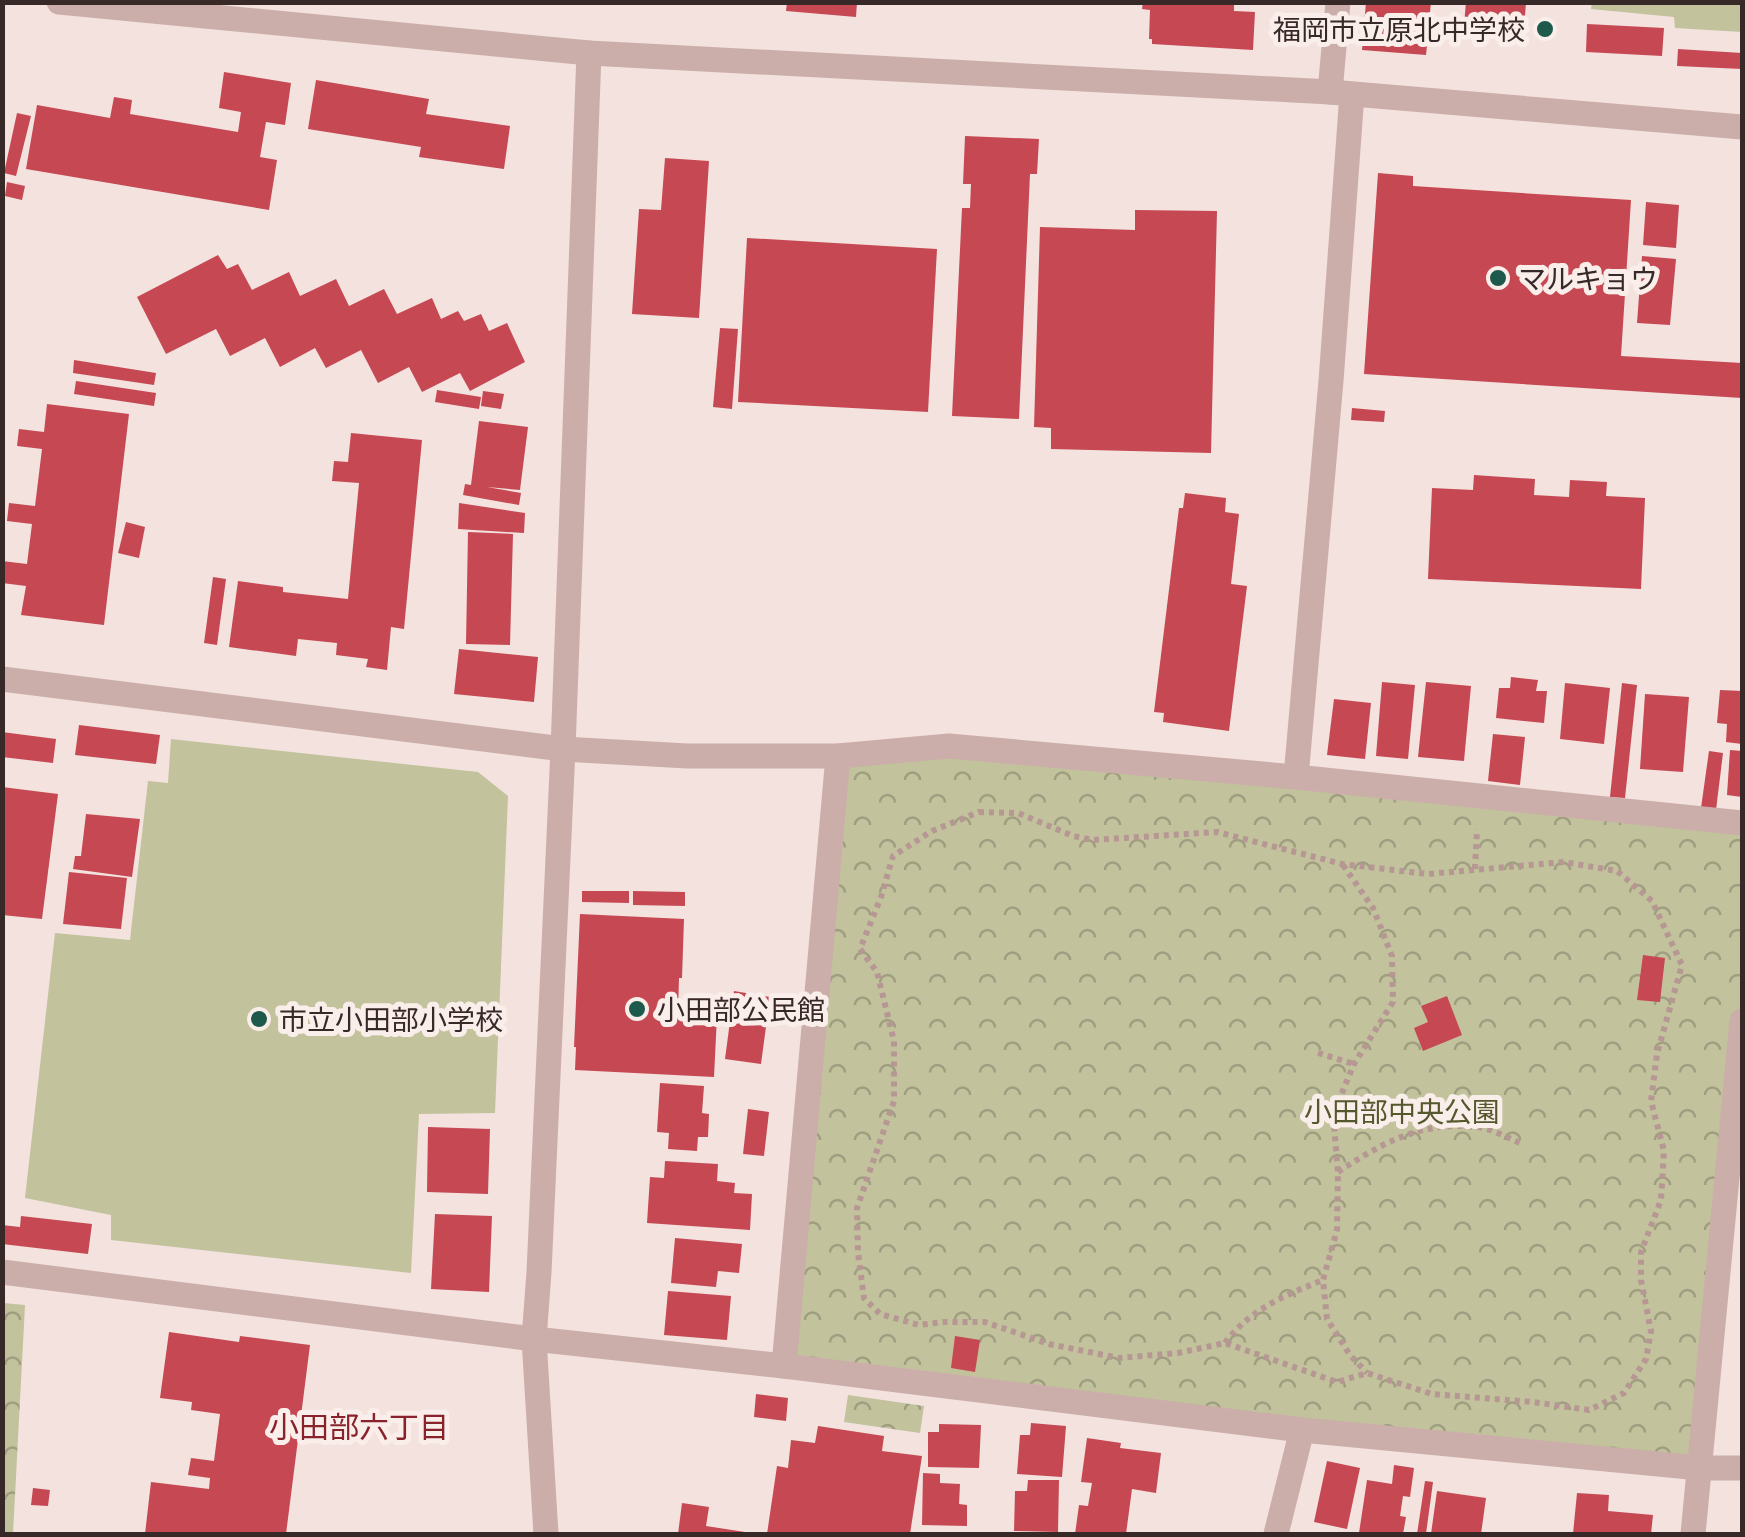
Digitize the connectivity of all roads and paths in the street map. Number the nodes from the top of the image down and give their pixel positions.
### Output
1 (59, 2) edge
2 (1338, 2) edge
3 (589, 53) junction
4 (1341, 93) junction
5 (1742, 127) edge
6 (2, 679) edge
7 (563, 749) junction
8 (838, 756) junction
9 (1296, 776) junction
10 (1742, 823) edge
11 (1477, 829) dead end
12 (1342, 864) junction
13 (1475, 869) junction
14 (1742, 1022) edge
15 (1318, 1053) dead end
16 (1354, 1064) junction
17 (1520, 1143) dead end
18 (1338, 1172) junction
19 (2, 1272) edge
20 (1323, 1280) junction
21 (534, 1339) junction
22 (1225, 1343) junction
23 (784, 1366) junction
24 (1367, 1373) junction
25 (1302, 1430) junction
26 (1700, 1468) junction
27 (1742, 1468) edge
28 (546, 1534) edge
29 (1276, 1534) edge
30 (1692, 1534) edge

1 - 3 street
2 - 4 street
3 - 4 street
3 - 7 street
4 - 5 street
4 - 9 street
6 - 7 street
7 - 8 street
7 - 21 street
8 - 9 street
8 - 23 street
9 - 10 street
11 - 13 path
12 - 13 path
12 - 16 path
12 - 22 path
13 - 24 path
14 - 26 street
15 - 16 path
16 - 18 path
17 - 18 path
18 - 20 path
19 - 21 street
20 - 22 path
20 - 24 path
21 - 23 street
21 - 28 street
22 - 24 path
23 - 25 street
25 - 26 street
25 - 29 street
26 - 27 street
26 - 30 street

